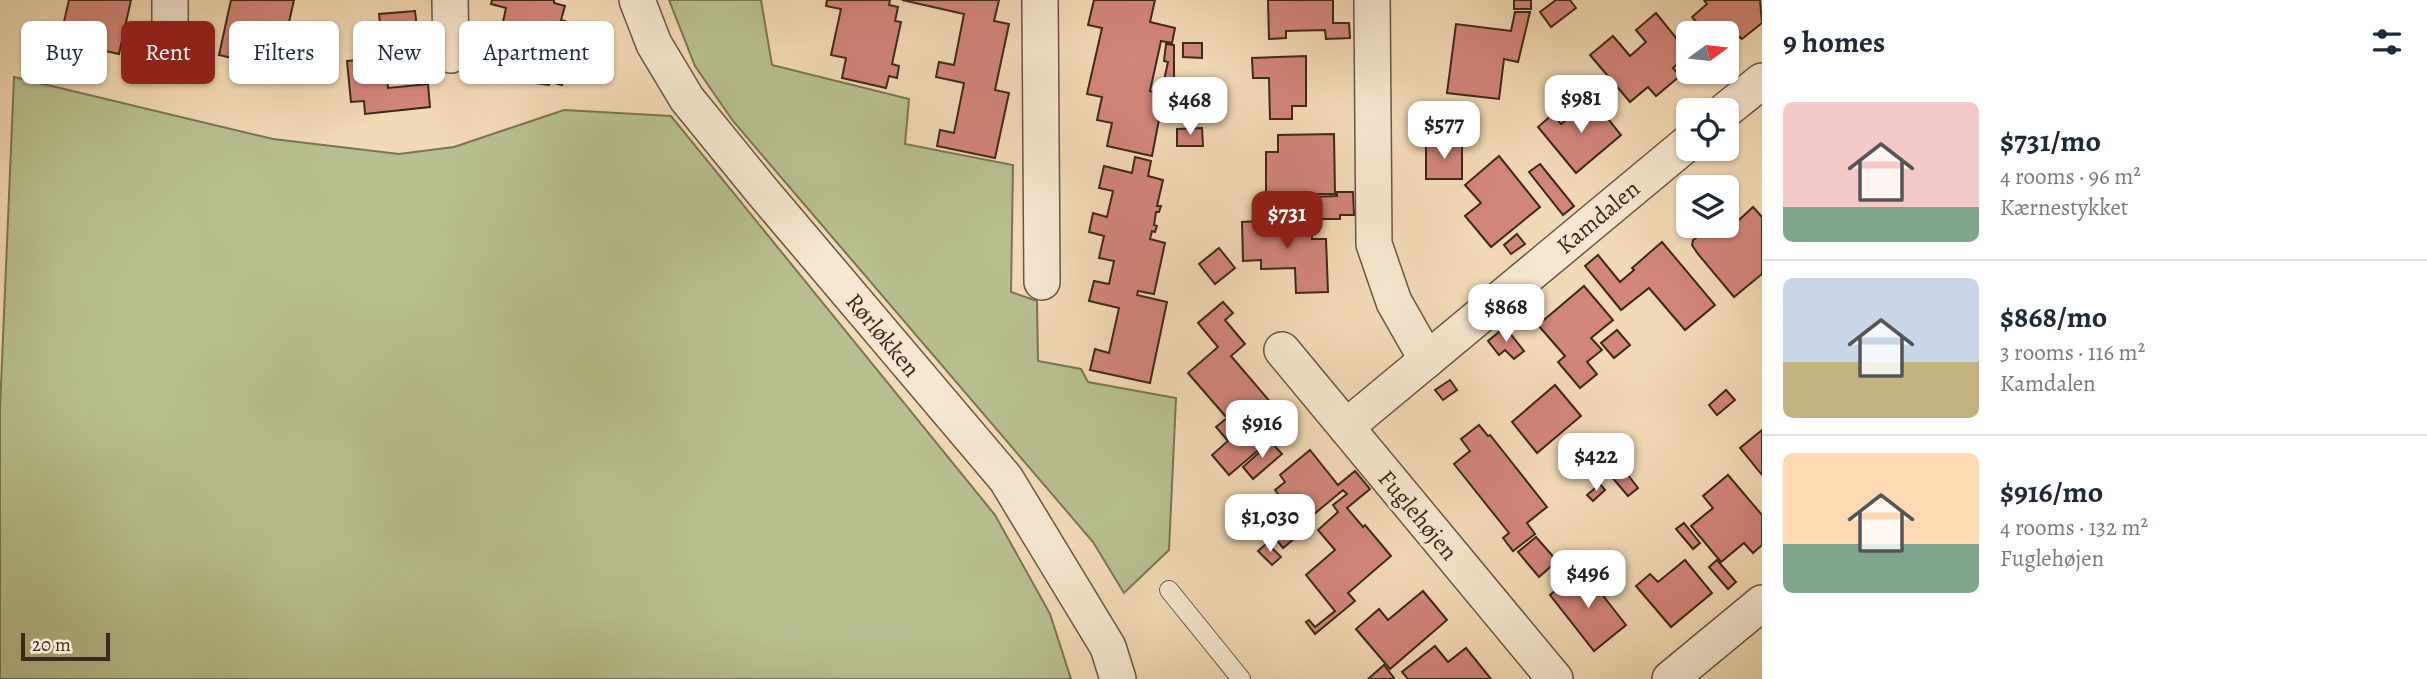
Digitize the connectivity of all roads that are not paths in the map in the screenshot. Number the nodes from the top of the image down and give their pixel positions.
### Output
1 (170, 0) edge
2 (450, 0) edge
3 (637, 0) edge
4 (1040, 0) edge
5 (1372, 0) edge
6 (170, 21) edge
7 (451, 55) dead end
8 (1762, 80) edge
9 (1739, 99) edge
10 (1676, 153) edge
11 (1042, 282) dead end
12 (1282, 350) dead end
13 (1427, 360) junction
14 (1346, 427) junction
15 (1169, 590) dead end
16 (1762, 603) edge
17 (1118, 679) edge
18 (1241, 679) edge
19 (1555, 679) edge
20 (1670, 679) edge

1 - 6 street
2 - 7 street
3 - 17 street, Rørløkken
4 - 11 street
5 - 13 street
8 - 9 street
10 - 13 street, Kamdalen
12 - 14 street, Fuglehøjen
13 - 14 street, Kamdalen
14 - 19 street, Fuglehøjen
15 - 18 lane
16 - 20 street

